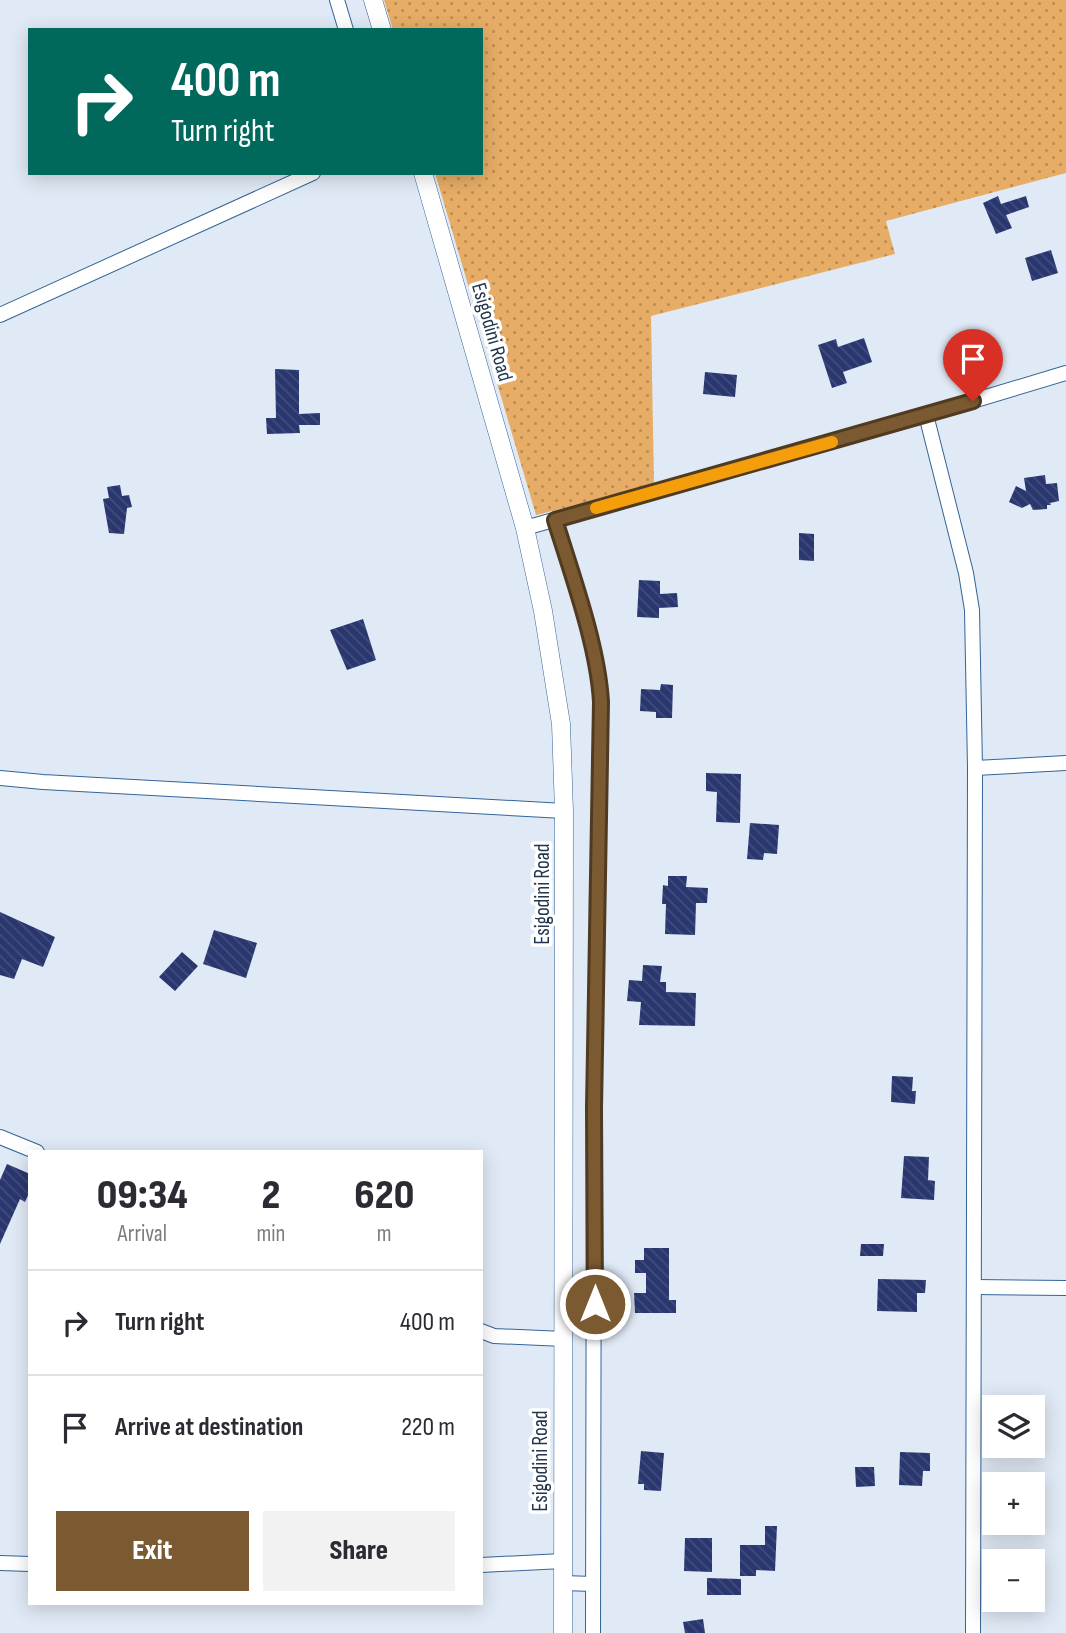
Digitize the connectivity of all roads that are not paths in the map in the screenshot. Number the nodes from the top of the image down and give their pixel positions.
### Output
1 (337, 0) edge
2 (373, 0) edge
3 (345, 28) edge
4 (381, 28) edge
5 (309, 175) edge
6 (424, 175) edge
7 (0, 315) edge
8 (1066, 373) edge
9 (926, 415) junction
10 (555, 520) junction
11 (525, 528) junction
12 (1066, 762) edge
13 (975, 768) junction
14 (0, 778) edge
15 (564, 811) junction
16 (0, 1137) edge
17 (32, 1150) edge
18 (974, 1287) junction
19 (1066, 1288) edge
20 (483, 1332) edge
21 (564, 1339) junction
22 (563, 1561) junction
23 (0, 1563) edge
24 (28, 1564) edge
25 (483, 1564) edge
26 (563, 1583) junction
27 (593, 1584) junction
28 (563, 1633) edge
29 (593, 1633) edge
30 (973, 1633) edge

1 - 3 street
2 - 4 main road
5 - 7 street
6 - 11 main road, Esigodini Road
8 - 9 street
9 - 10 street
9 - 13 street
10 - 11 street
10 - 27 street
11 - 15 main road, Esigodini Road
12 - 13 street
13 - 18 street
14 - 15 street
15 - 21 main road, Esigodini Road
16 - 17 street
18 - 19 street
18 - 30 street
20 - 21 street
21 - 22 main road, Esigodini Road
22 - 25 street
22 - 26 main road, Esigodini Road
23 - 24 street
26 - 27 street
26 - 28 main road, Esigodini Road
27 - 29 street

